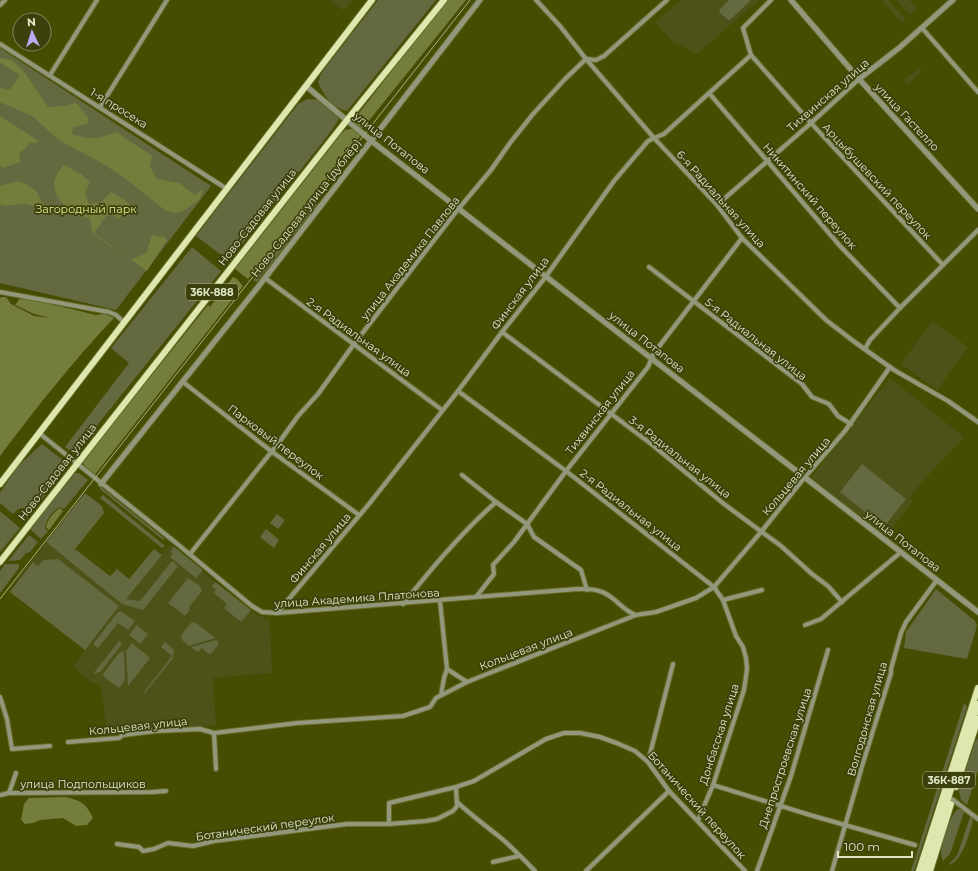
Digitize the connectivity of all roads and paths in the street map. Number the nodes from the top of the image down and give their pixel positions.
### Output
1 (4, 0) edge
2 (97, 0) edge
3 (167, 0) edge
4 (372, 0) edge
5 (444, 0) edge
6 (480, 0) edge
7 (536, 0) edge
8 (667, 0) edge
9 (771, 0) edge
10 (791, 0) edge
11 (953, 0) edge
12 (0, 5) edge
13 (922, 28) junction
14 (0, 44) edge
15 (751, 55) junction
16 (586, 59) junction
17 (50, 75) junction
18 (858, 79) junction
19 (306, 86) junction
20 (978, 92) edge
21 (709, 93) junction
22 (100, 107) junction
23 (347, 120) junction
24 (811, 123) junction
25 (654, 138) junction
26 (372, 140) junction
27 (767, 161) junction
28 (228, 188) junction
29 (717, 205) junction
30 (459, 208) junction
31 (978, 209) edge
32 (978, 230) edge
33 (742, 238) junction
34 (943, 265) junction
35 (649, 267) dead end
36 (546, 276) junction
37 (265, 278) junction
38 (0, 292) edge
39 (693, 302) junction
40 (900, 308) junction
41 (124, 322) junction
42 (502, 332) junction
43 (354, 344) junction
44 (865, 349) junction
45 (652, 359) junction
46 (890, 367) junction
47 (183, 382) junction
48 (458, 391) junction
49 (442, 410) junction
50 (610, 414) junction
51 (978, 422) edge
52 (851, 424) junction
53 (39, 433) junction
54 (271, 451) junction
55 (76, 464) junction
56 (566, 471) junction
57 (462, 475) dead end
58 (805, 477) junction
59 (1, 480) edge
60 (101, 484) junction
61 (496, 502) junction
62 (359, 515) junction
63 (526, 524) junction
64 (761, 532) junction
65 (901, 552) junction
66 (190, 554) junction
67 (0, 562) edge
68 (937, 580) junction
69 (714, 588) junction
70 (588, 590) junction
71 (762, 590) dead end
72 (476, 597) junction
73 (440, 600) junction
74 (723, 600) junction
75 (842, 602) junction
76 (403, 604) junction
77 (978, 612) edge
78 (277, 613) junction
79 (636, 615) junction
80 (805, 625) dead end
81 (828, 650) dead end
82 (673, 664) dead end
83 (447, 669) junction
84 (467, 682) junction
85 (978, 688) edge
86 (441, 695) junction
87 (0, 697) edge
88 (978, 704) edge
89 (978, 719) edge
90 (214, 733) junction
91 (68, 742) dead end
92 (50, 746) dead end
93 (648, 762) junction
94 (216, 769) dead end
95 (16, 773) dead end
96 (713, 785) junction
97 (456, 787) junction
98 (166, 791) dead end
99 (669, 791) junction
100 (9, 794) junction
101 (0, 795) edge
102 (952, 799) junction
103 (457, 802) junction
104 (779, 806) junction
105 (978, 819) edge
106 (698, 820) junction
107 (389, 824) junction
108 (845, 825) junction
109 (117, 844) dead end
110 (915, 845) dead end
111 (519, 856) junction
112 (492, 862) dead end
113 (743, 870) edge
114 (535, 871) edge
115 (586, 871) edge
116 (757, 871) edge
117 (832, 871) edge
118 (919, 871) edge
119 (925, 871) edge
120 (930, 871) edge

1 - 12 street
2 - 17 street
3 - 22 street
4 - 19 main road
5 - 23 main road, Ново-Садовая улица / 36К-888
6 - 26 street, Ново-Садовая улица (дублёр)
7 - 16 street, 6-я Радиальная улица
8 - 16 street
9 - 15 street
10 - 18 street, улица Гастелло
11 - 13 street, Тихвинская улица
13 - 18 street, Тихвинская улица
13 - 20 street
14 - 17 street, 1-я просека
15 - 21 street, Финская улица
15 - 24 street, Арцыбушевский переулок
16 - 25 street, 6-я Радиальная улица
16 - 30 street, улица Академика Павлова
17 - 22 street, 1-я просека
18 - 24 street, Тихвинская улица
18 - 31 street, улица Гастелло
19 - 23 street, улица Потапова
19 - 28 main road
21 - 25 street, Финская улица
21 - 27 street, Никитинский переулок
22 - 28 street, 1-я просека
23 - 26 street, улица Потапова
23 - 55 main road, Ново-Садовая улица / 36К-888
24 - 27 street, Тихвинская улица
24 - 34 street, Арцыбушевский переулок
25 - 29 street, 6-я Радиальная улица
25 - 36 street, Финская улица
26 - 30 street, улица Потапова
26 - 37 street, Ново-Садовая улица (дублёр)
27 - 29 street, Тихвинская улица
27 - 40 street, Никитинский переулок
28 - 41 main road
29 - 33 street, 6-я Радиальная улица
30 - 36 street, улица Потапова
30 - 43 street, улица Академика Павлова
32 - 34 street
33 - 39 street, Тихвинская улица
33 - 44 street, 6-я Радиальная улица
34 - 40 street
35 - 39 street, 5-я Радиальная улица
36 - 42 street, Финская улица
36 - 45 street, улица Потапова
37 - 43 street, 2-я Радиальная улица
37 - 47 street, Ново-Садовая улица (дублёр)
38 - 41 street
39 - 45 street, Тихвинская улица
39 - 52 street, 5-я Радиальная улица
40 - 44 street
41 - 53 main road
42 - 48 street, Финская улица
42 - 50 street, 3-я Радиальная улица
43 - 49 street, 2-я Радиальная улица
43 - 54 street, улица Академика Павлова
44 - 46 street, 6-я Радиальная улица
45 - 50 street, Тихвинская улица
45 - 58 street, улица Потапова
46 - 51 street, 6-я Радиальная улица
46 - 52 street, Кольцевая улица
47 - 54 street, Парковый переулок
47 - 60 street, Ново-Садовая улица (дублёр)
48 - 49 street, Финская улица
48 - 56 street, 2-я Радиальная улица
49 - 62 street, Финская улица
50 - 56 street, Тихвинская улица
50 - 64 street, 3-я Радиальная улица
52 - 58 street, Кольцевая улица
53 - 55 street, улица Академика Платонова
53 - 59 main road
54 - 62 street, Парковый переулок
54 - 66 street, улица Академика Павлова
55 - 60 street, улица Академика Платонова
55 - 67 main road, Ново-Садовая улица / 36К-888
56 - 63 street, Тихвинская улица
56 - 69 street, 2-я Радиальная улица
57 - 61 street
58 - 64 street, Кольцевая улица
58 - 65 street, улица Потапова
60 - 66 street, улица Академика Платонова
61 - 63 street
61 - 76 street
62 - 78 street, Финская улица
63 - 70 street
63 - 72 street, Тихвинская улица
64 - 69 street, Кольцевая улица
64 - 75 street, 3-я Радиальная улица
65 - 68 street, улица Потапова
65 - 75 street
66 - 78 street, улица Академика Платонова
68 - 77 street, улица Потапова
68 - 108 street, Волгодонская улица
69 - 74 street, Донбасская улица
69 - 79 street, Кольцевая улица
70 - 72 street, улица Академика Платонова
70 - 79 street, улица Академика Платонова
71 - 74 street
72 - 73 street, улица Академика Платонова
73 - 76 street, улица Академика Платонова
73 - 83 street
74 - 96 street, Донбасская улица
75 - 80 street
76 - 78 street, улица Академика Платонова
79 - 84 street, Кольцевая улица
81 - 104 street, Днепростроевская улица
82 - 93 street
83 - 84 street
83 - 86 street
84 - 86 street, Кольцевая улица
85 - 118 main road, 36К-887
86 - 90 street, Кольцевая улица
87 - 92 street
88 - 119 main road, 36К-887
89 - 102 main road, 36К-887
90 - 91 street, Кольцевая улица
90 - 94 street
93 - 97 street, Ботанический переулок
93 - 99 street, Ботанический переулок
95 - 100 street
96 - 104 street
96 - 106 street, Донбасская улица
97 - 103 street
97 - 107 street, Ботанический переулок
98 - 100 street, улица Подпольщиков
99 - 106 street, Ботанический переулок
99 - 115 street
100 - 101 street, улица Подпольщиков
102 - 105 street
102 - 120 main road, 36К-887
103 - 107 street, Ботанический переулок
103 - 111 street
104 - 108 street
104 - 116 street, Днепростроевская улица
106 - 113 street, Ботанический переулок
107 - 109 street, Ботанический переулок
108 - 110 street
108 - 117 street, Волгодонская улица
111 - 112 street
111 - 114 street

